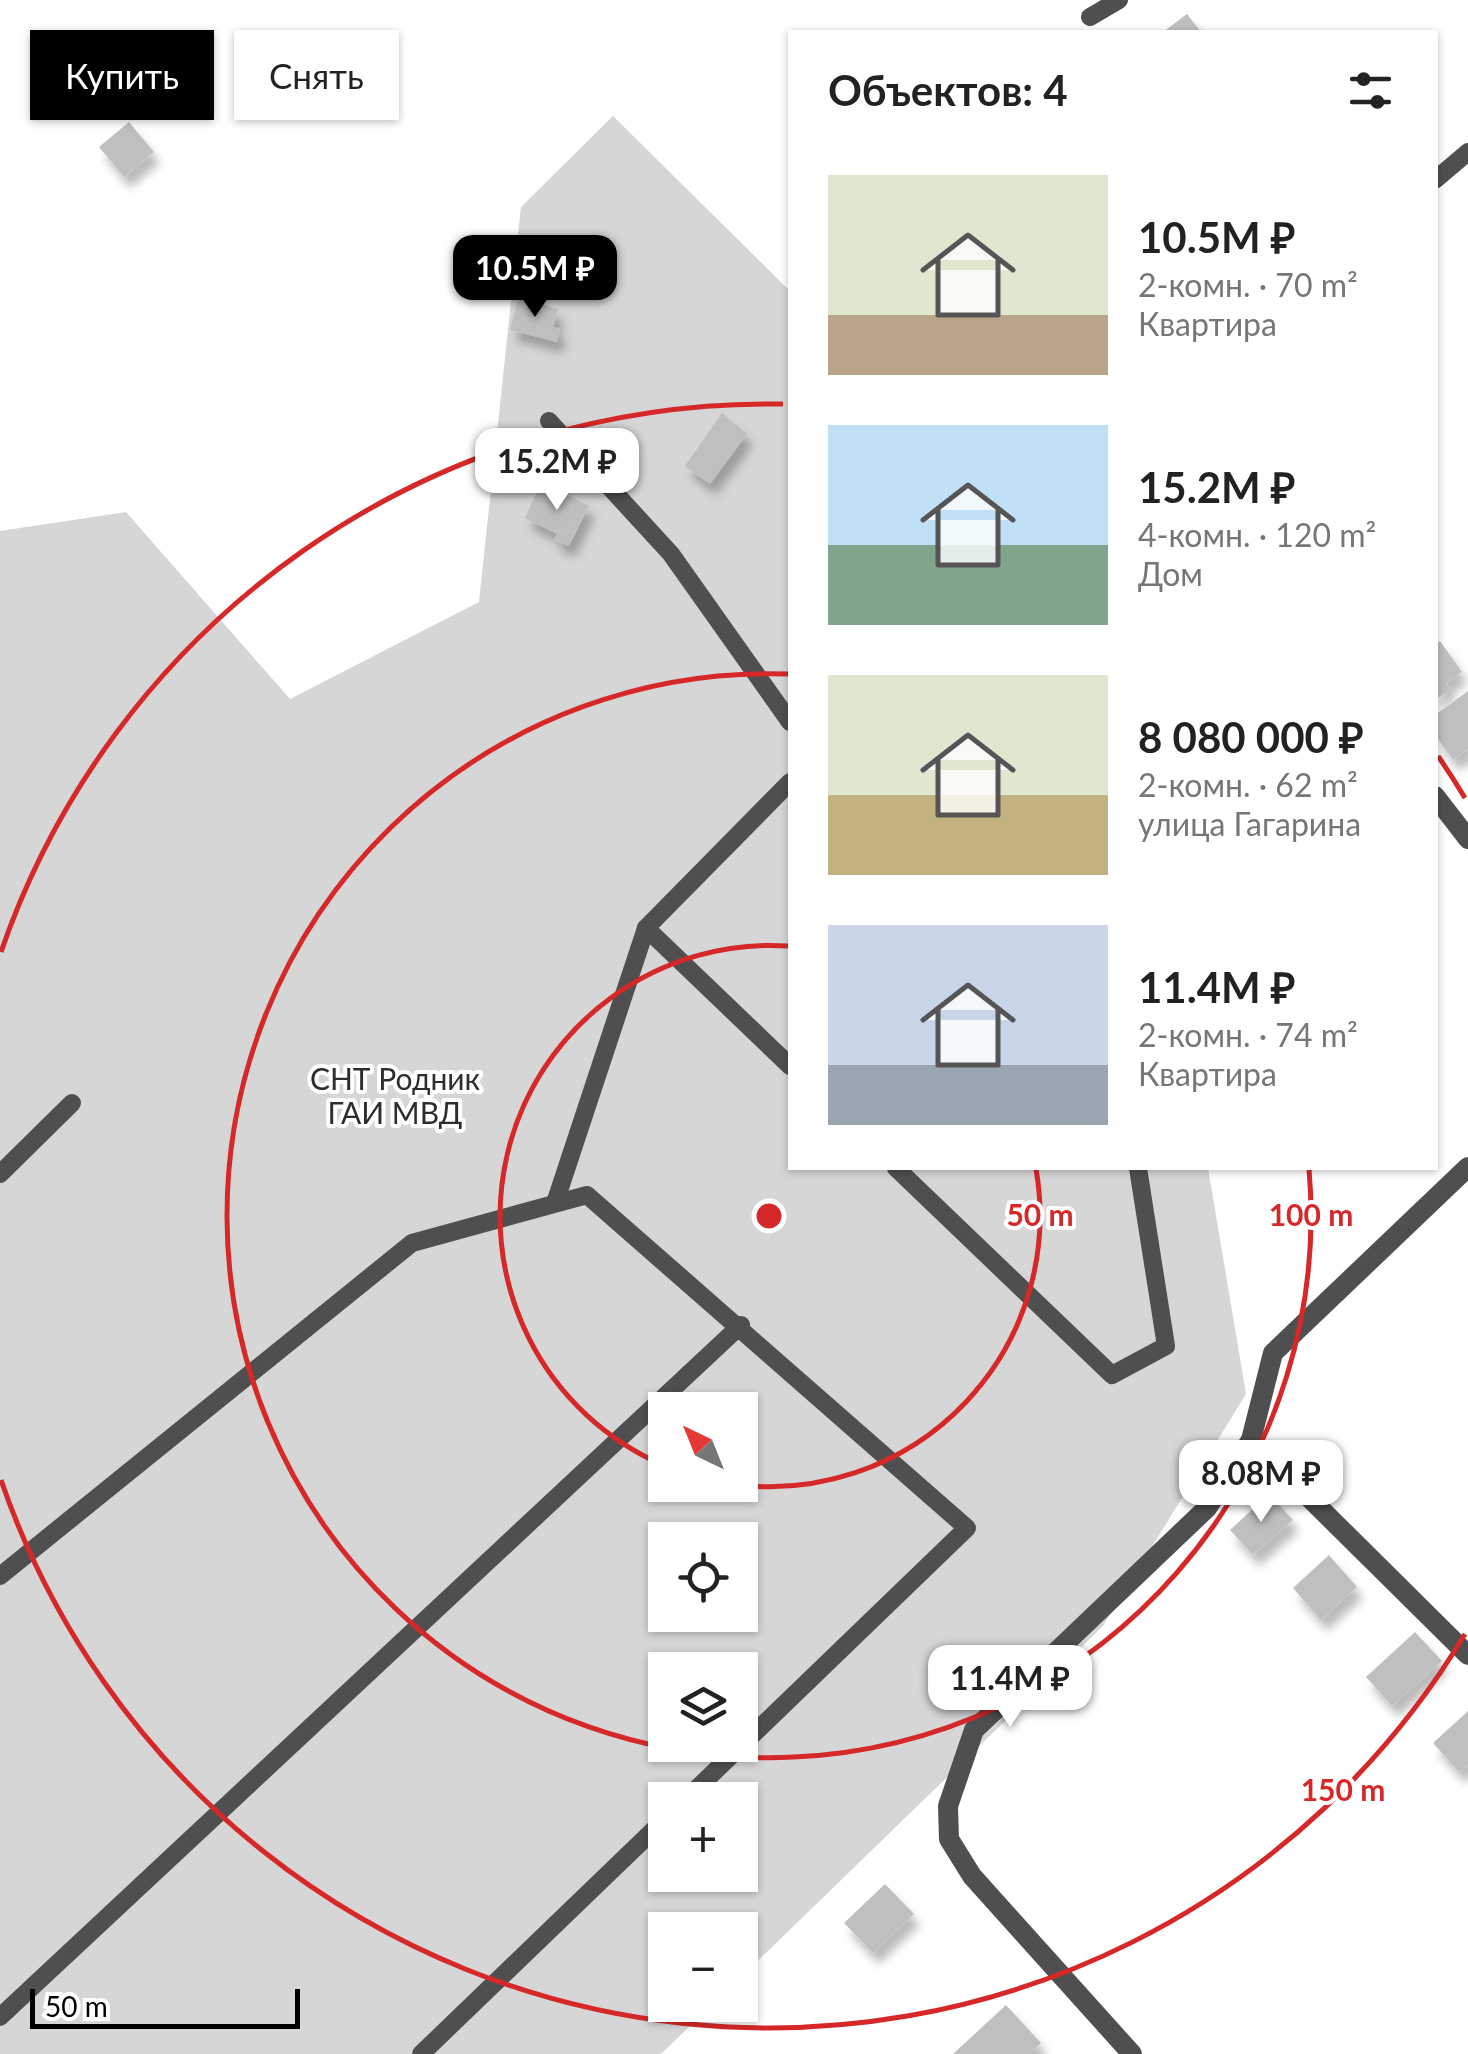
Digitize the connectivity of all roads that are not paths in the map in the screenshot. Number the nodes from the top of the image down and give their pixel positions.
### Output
1 (1118, 0) edge
2 (1090, 16) dead end
3 (1468, 152) edge
4 (1438, 177) edge
5 (549, 421) dead end
6 (788, 719) edge
7 (788, 784) edge
8 (1438, 800) edge
9 (1468, 839) edge
10 (646, 928) junction
11 (788, 1064) edge
12 (72, 1103) dead end
13 (1468, 1166) edge
14 (898, 1170) edge
15 (1138, 1170) edge
16 (0, 1174) edge
17 (555, 1203) junction
18 (741, 1325) junction
19 (1252, 1440) junction
20 (0, 1576) edge
21 (1468, 1655) edge
22 (704, 1782) edge
23 (648, 1835) edge
24 (0, 2017) edge
25 (422, 2054) edge
26 (1132, 2054) edge

1 - 2 lane
3 - 4 lane
5 - 6 lane
7 - 10 lane
8 - 9 street
10 - 11 lane
10 - 17 lane
12 - 16 lane
13 - 19 street
14 - 15 lane
17 - 18 lane
17 - 20 lane
18 - 22 lane
18 - 24 lane
19 - 21 street
19 - 26 street
23 - 25 lane

